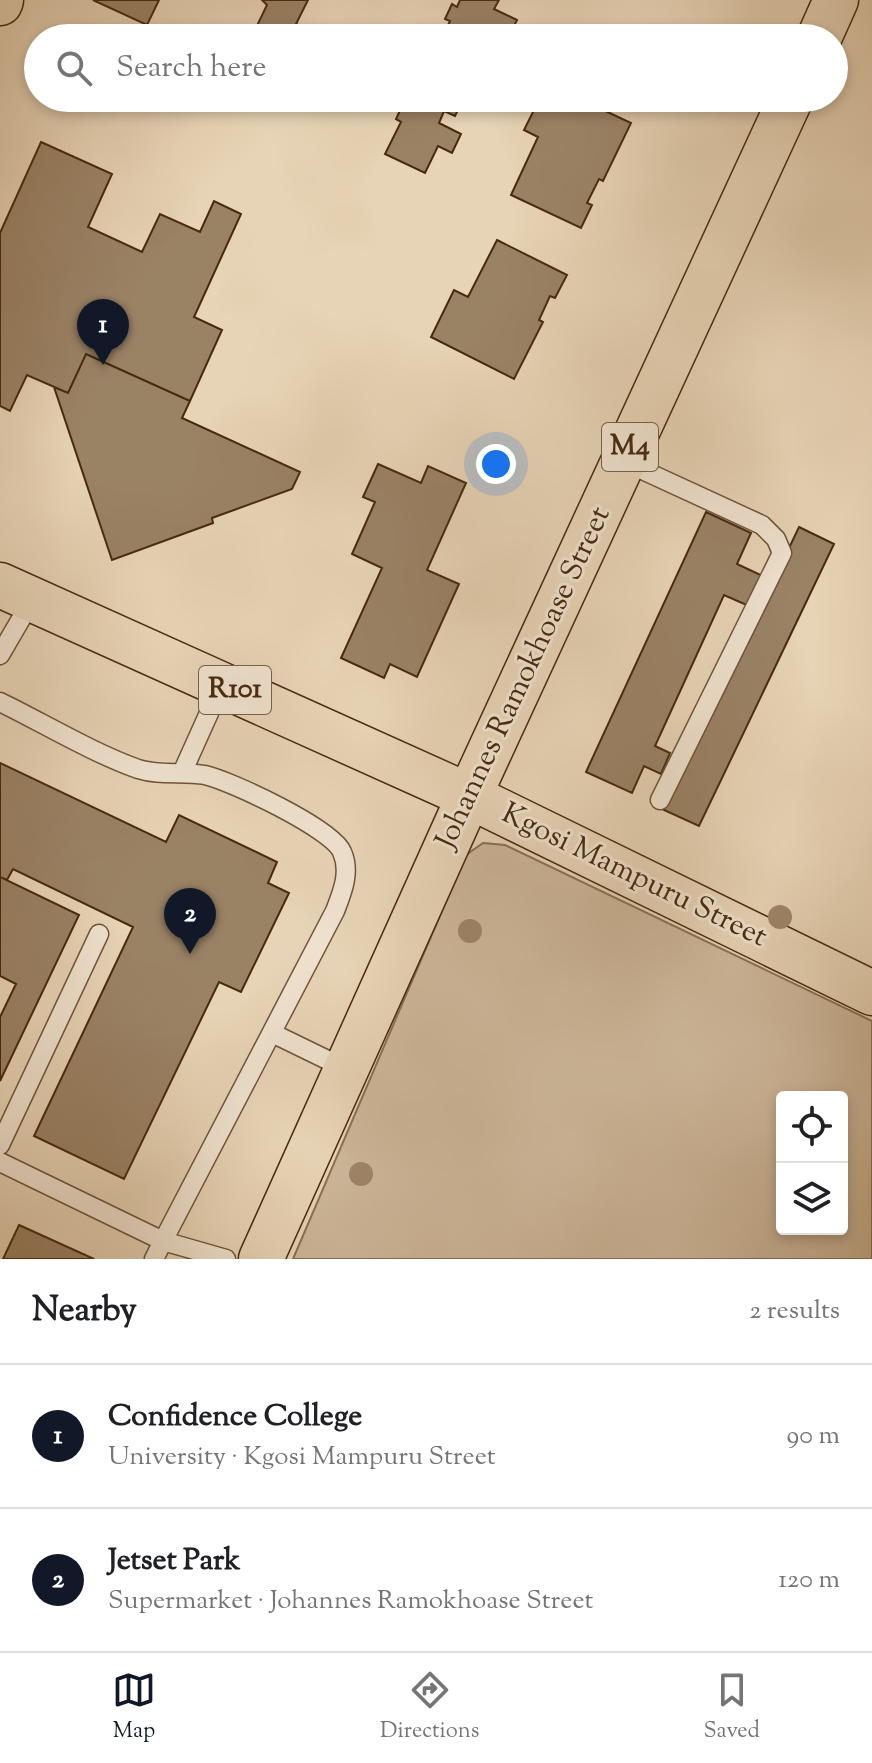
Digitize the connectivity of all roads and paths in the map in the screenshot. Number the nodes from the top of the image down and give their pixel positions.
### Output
1 (836, 0) edge
2 (825, 24) edge
3 (785, 112) edge
4 (623, 461) junction
5 (16, 593) edge
6 (0, 655) edge
7 (222, 684) junction
8 (0, 702) edge
9 (182, 773) junction
10 (469, 796) junction
11 (660, 800) dead end
12 (99, 934) dead end
13 (872, 993) edge
14 (272, 1033) junction
15 (346, 1069) junction
16 (0, 1145) edge
17 (0, 1162) edge
18 (163, 1241) junction
19 (154, 1259) edge
20 (226, 1259) edge
21 (261, 1259) edge

1 - 2 main road
3 - 4 main road, Johannes Ramokhoase Street / M4
4 - 10 main road, Johannes Ramokhoase Street / M4
4 - 11 lane
5 - 6 lane
5 - 7 main road, Kgosi Mampuru Street / R101
7 - 9 lane
7 - 10 main road, Kgosi Mampuru Street / R101
8 - 9 lane
9 - 14 lane
10 - 13 main road, Kgosi Mampuru Street / R101
10 - 15 main road, Johannes Ramokhoase Street / M4
12 - 16 lane
14 - 15 lane
14 - 18 lane
15 - 21 main road, Johannes Ramokhoase Street / M4
17 - 18 lane
18 - 19 lane
18 - 20 lane

